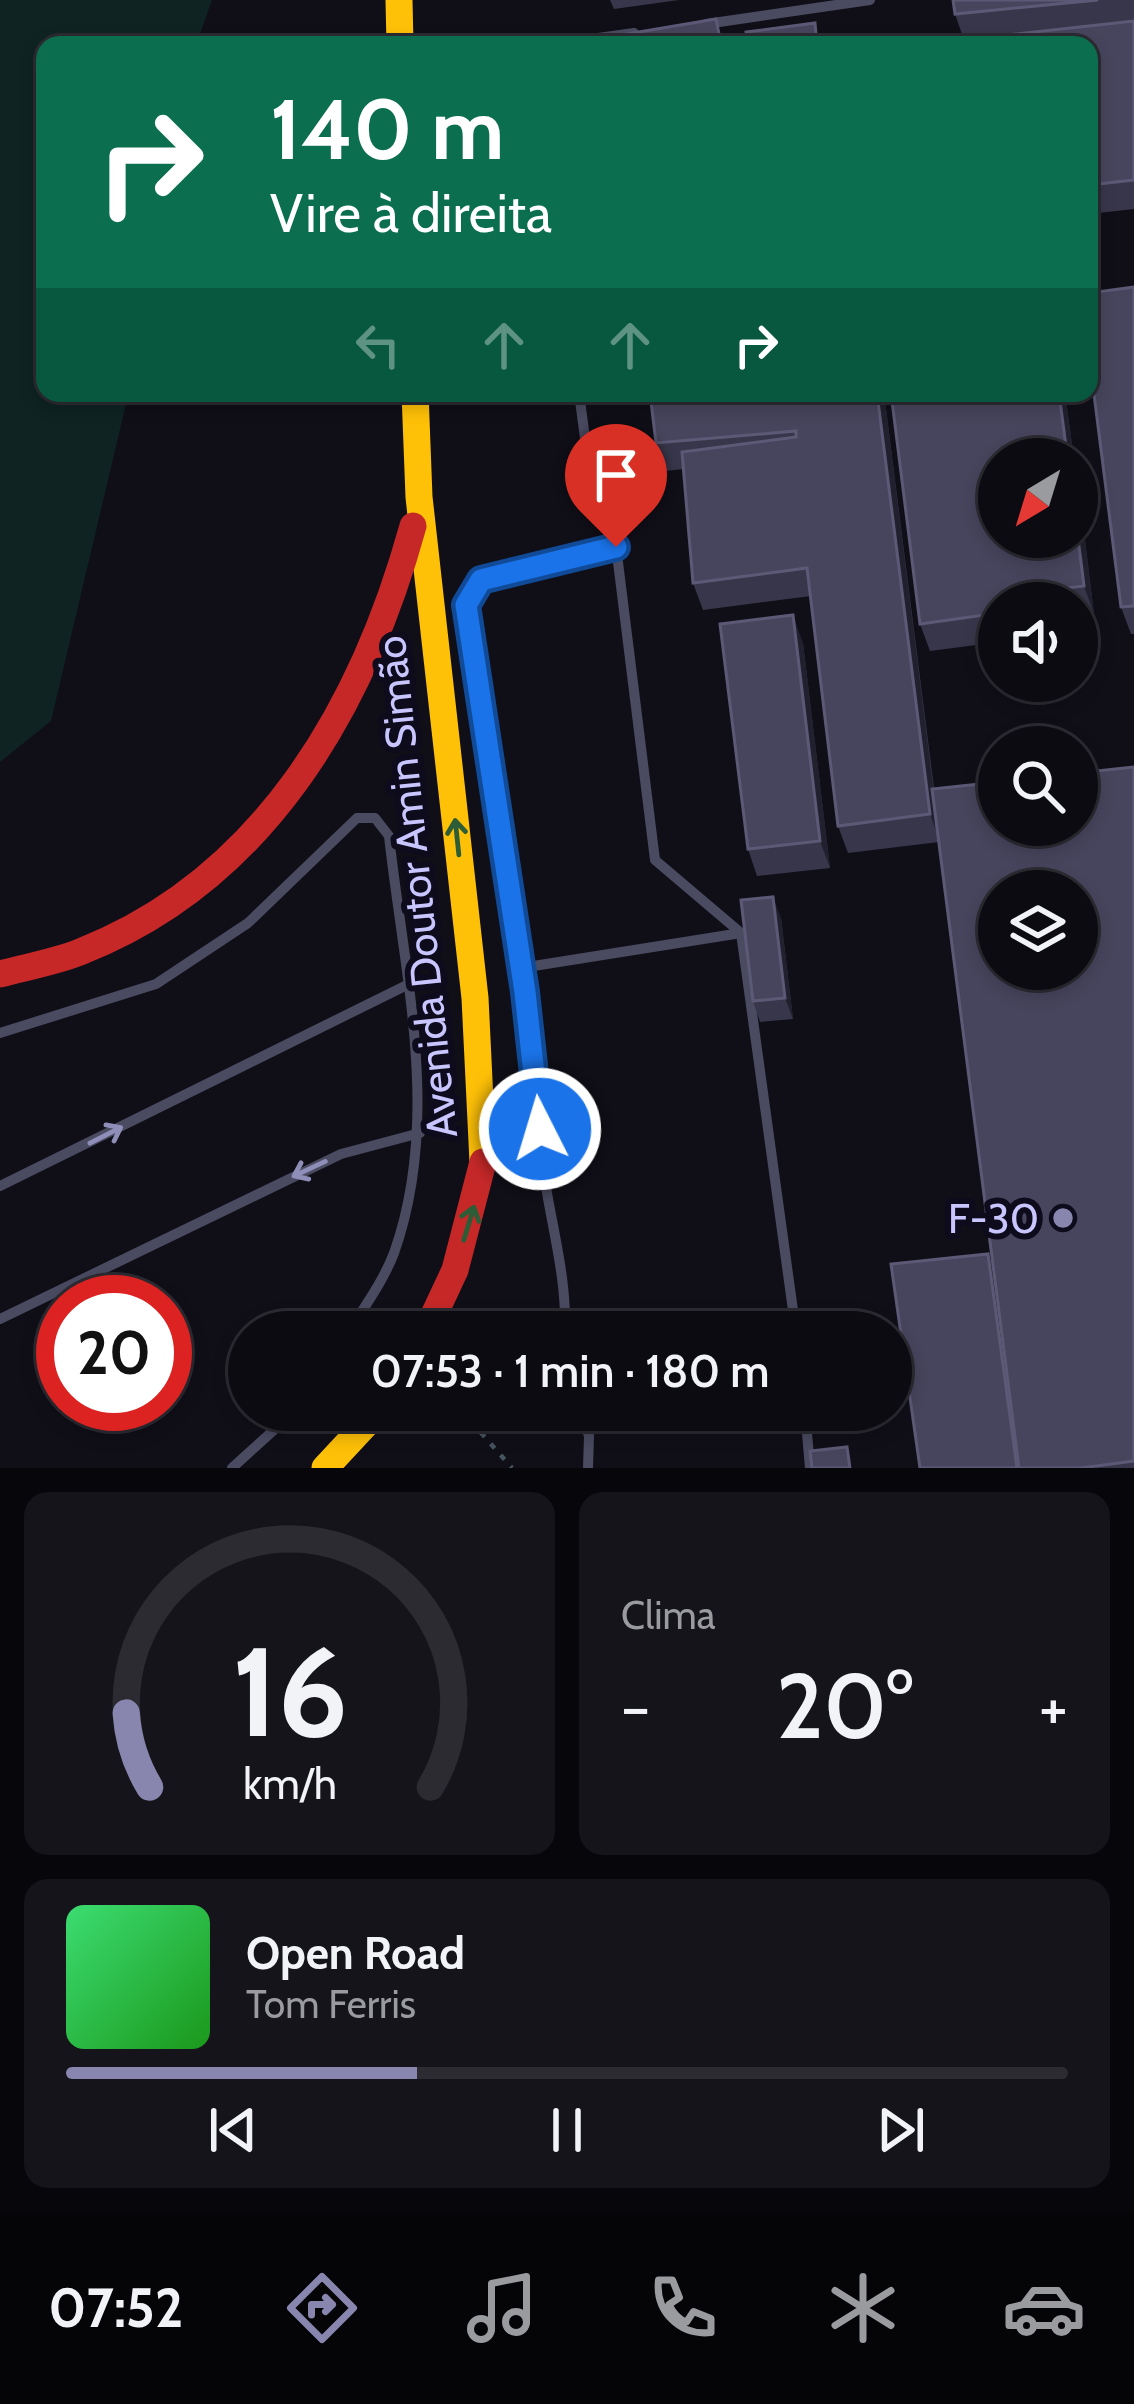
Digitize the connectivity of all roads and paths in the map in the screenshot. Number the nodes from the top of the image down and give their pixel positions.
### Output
1 (399, 0) edge
2 (870, 0) edge
3 (695, 26) edge
4 (650, 31) edge
5 (400, 36) edge
6 (613, 36) edge
7 (415, 402) edge
8 (580, 402) edge
9 (419, 496) junction
10 (616, 547) junction
11 (741, 933) junction
12 (521, 968) junction
13 (0, 974) edge
14 (405, 986) junction
15 (0, 1033) edge
16 (420, 1133) junction
17 (0, 1186) edge
18 (361, 1311) edge
19 (435, 1311) edge
20 (566, 1311) edge
21 (793, 1311) edge
22 (0, 1319) edge
23 (273, 1431) edge
24 (359, 1431) edge
25 (479, 1431) edge
26 (587, 1431) edge
27 (807, 1431) edge
28 (232, 1468) edge
29 (325, 1468) edge
30 (512, 1468) edge
31 (588, 1468) edge
32 (810, 1468) edge

1 - 5 street
2 - 3 lane
4 - 6 lane
7 - 9 street, Avenida Doutor Amin Simão
8 - 10 lane
9 - 13 street, Avenida Doutor Amin Simão
19 -> 9 street, Avenida Doutor Amin Simão
10 - 11 lane
10 - 12 lane
11 - 12 lane
11 - 21 lane
12 - 20 lane
14 - 15 lane
14 - 16 lane
17 -> 14 lane
16 - 18 lane
16 -> 22 lane
23 - 28 lane
24 - 29 street
25 - 30 path
26 - 31 lane
27 - 32 lane

